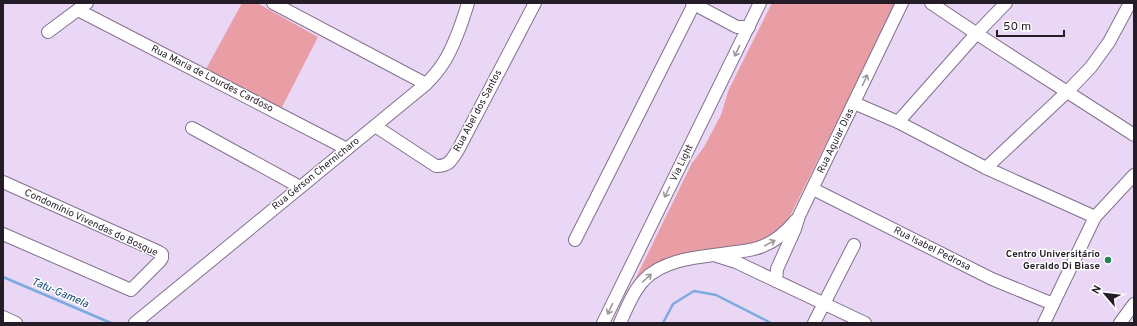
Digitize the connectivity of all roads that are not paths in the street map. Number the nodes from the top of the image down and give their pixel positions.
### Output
1 (273, 3) edge
2 (468, 3) edge
3 (535, 3) edge
4 (693, 3) edge
5 (760, 3) edge
6 (902, 3) edge
7 (931, 3) edge
8 (1006, 3) edge
9 (1130, 3) edge
10 (82, 6) edge
11 (749, 27) junction
12 (48, 32) dead end
13 (976, 34) junction
14 (426, 84) junction
15 (1068, 91) junction
16 (854, 103) junction
17 (898, 122) junction
18 (375, 126) junction
19 (192, 128) dead end
20 (1134, 135) edge
21 (347, 149) junction
22 (986, 168) junction
23 (1134, 175) edge
24 (3, 182) edge
25 (300, 187) junction
26 (813, 189) junction
27 (799, 216) junction
28 (1095, 217) junction
29 (3, 234) edge
30 (575, 240) dead end
31 (854, 245) dead end
32 (714, 256) junction
33 (776, 281) junction
34 (824, 304) junction
35 (1053, 304) junction
36 (1134, 304) edge
37 (3, 317) edge
38 (137, 322) edge
39 (16, 323) edge
40 (603, 323) edge
41 (620, 323) edge
42 (814, 323) edge
43 (866, 323) edge
44 (1044, 323) edge
45 (1120, 323) edge

1 - 14 street
2 - 14 street, Rua Gérson Chernicharo
3 - 18 street, Rua Abel dos Santos
4 - 11 street
4 - 30 street
5 - 11 street, Via Light
16 -> 6 street, Rua Aguiar Dias
7 - 13 street
8 - 13 street
9 - 15 street
10 - 12 street
10 - 21 street, Rua Maria de Lourdes Cardoso
11 -> 40 street, Via Light
13 - 15 street
13 - 17 street
14 - 18 street, Rua Gérson Chernicharo
15 - 20 street
15 - 22 street
16 - 17 street
16 - 26 street, Rua Aguiar Dias
17 - 22 street
18 - 21 street, Rua Gérson Chernicharo
19 - 25 street
21 - 25 street, Rua Gérson Chernicharo
22 - 28 street
23 - 28 street
24 - 29 street, Condomínio Vivendas do Bosque
25 - 38 street, Rua Gérson Chernicharo
26 - 27 street, Rua Aguiar Dias
26 - 35 street, Rua Isabel Pedrosa
32 -> 27 street
27 - 33 street, Rua Aguiar Dias
28 - 35 street
31 - 34 street
32 - 33 street
41 -> 32 street
33 - 34 street
34 - 42 street
34 - 43 street
35 - 44 street
36 - 45 street
37 - 39 street

